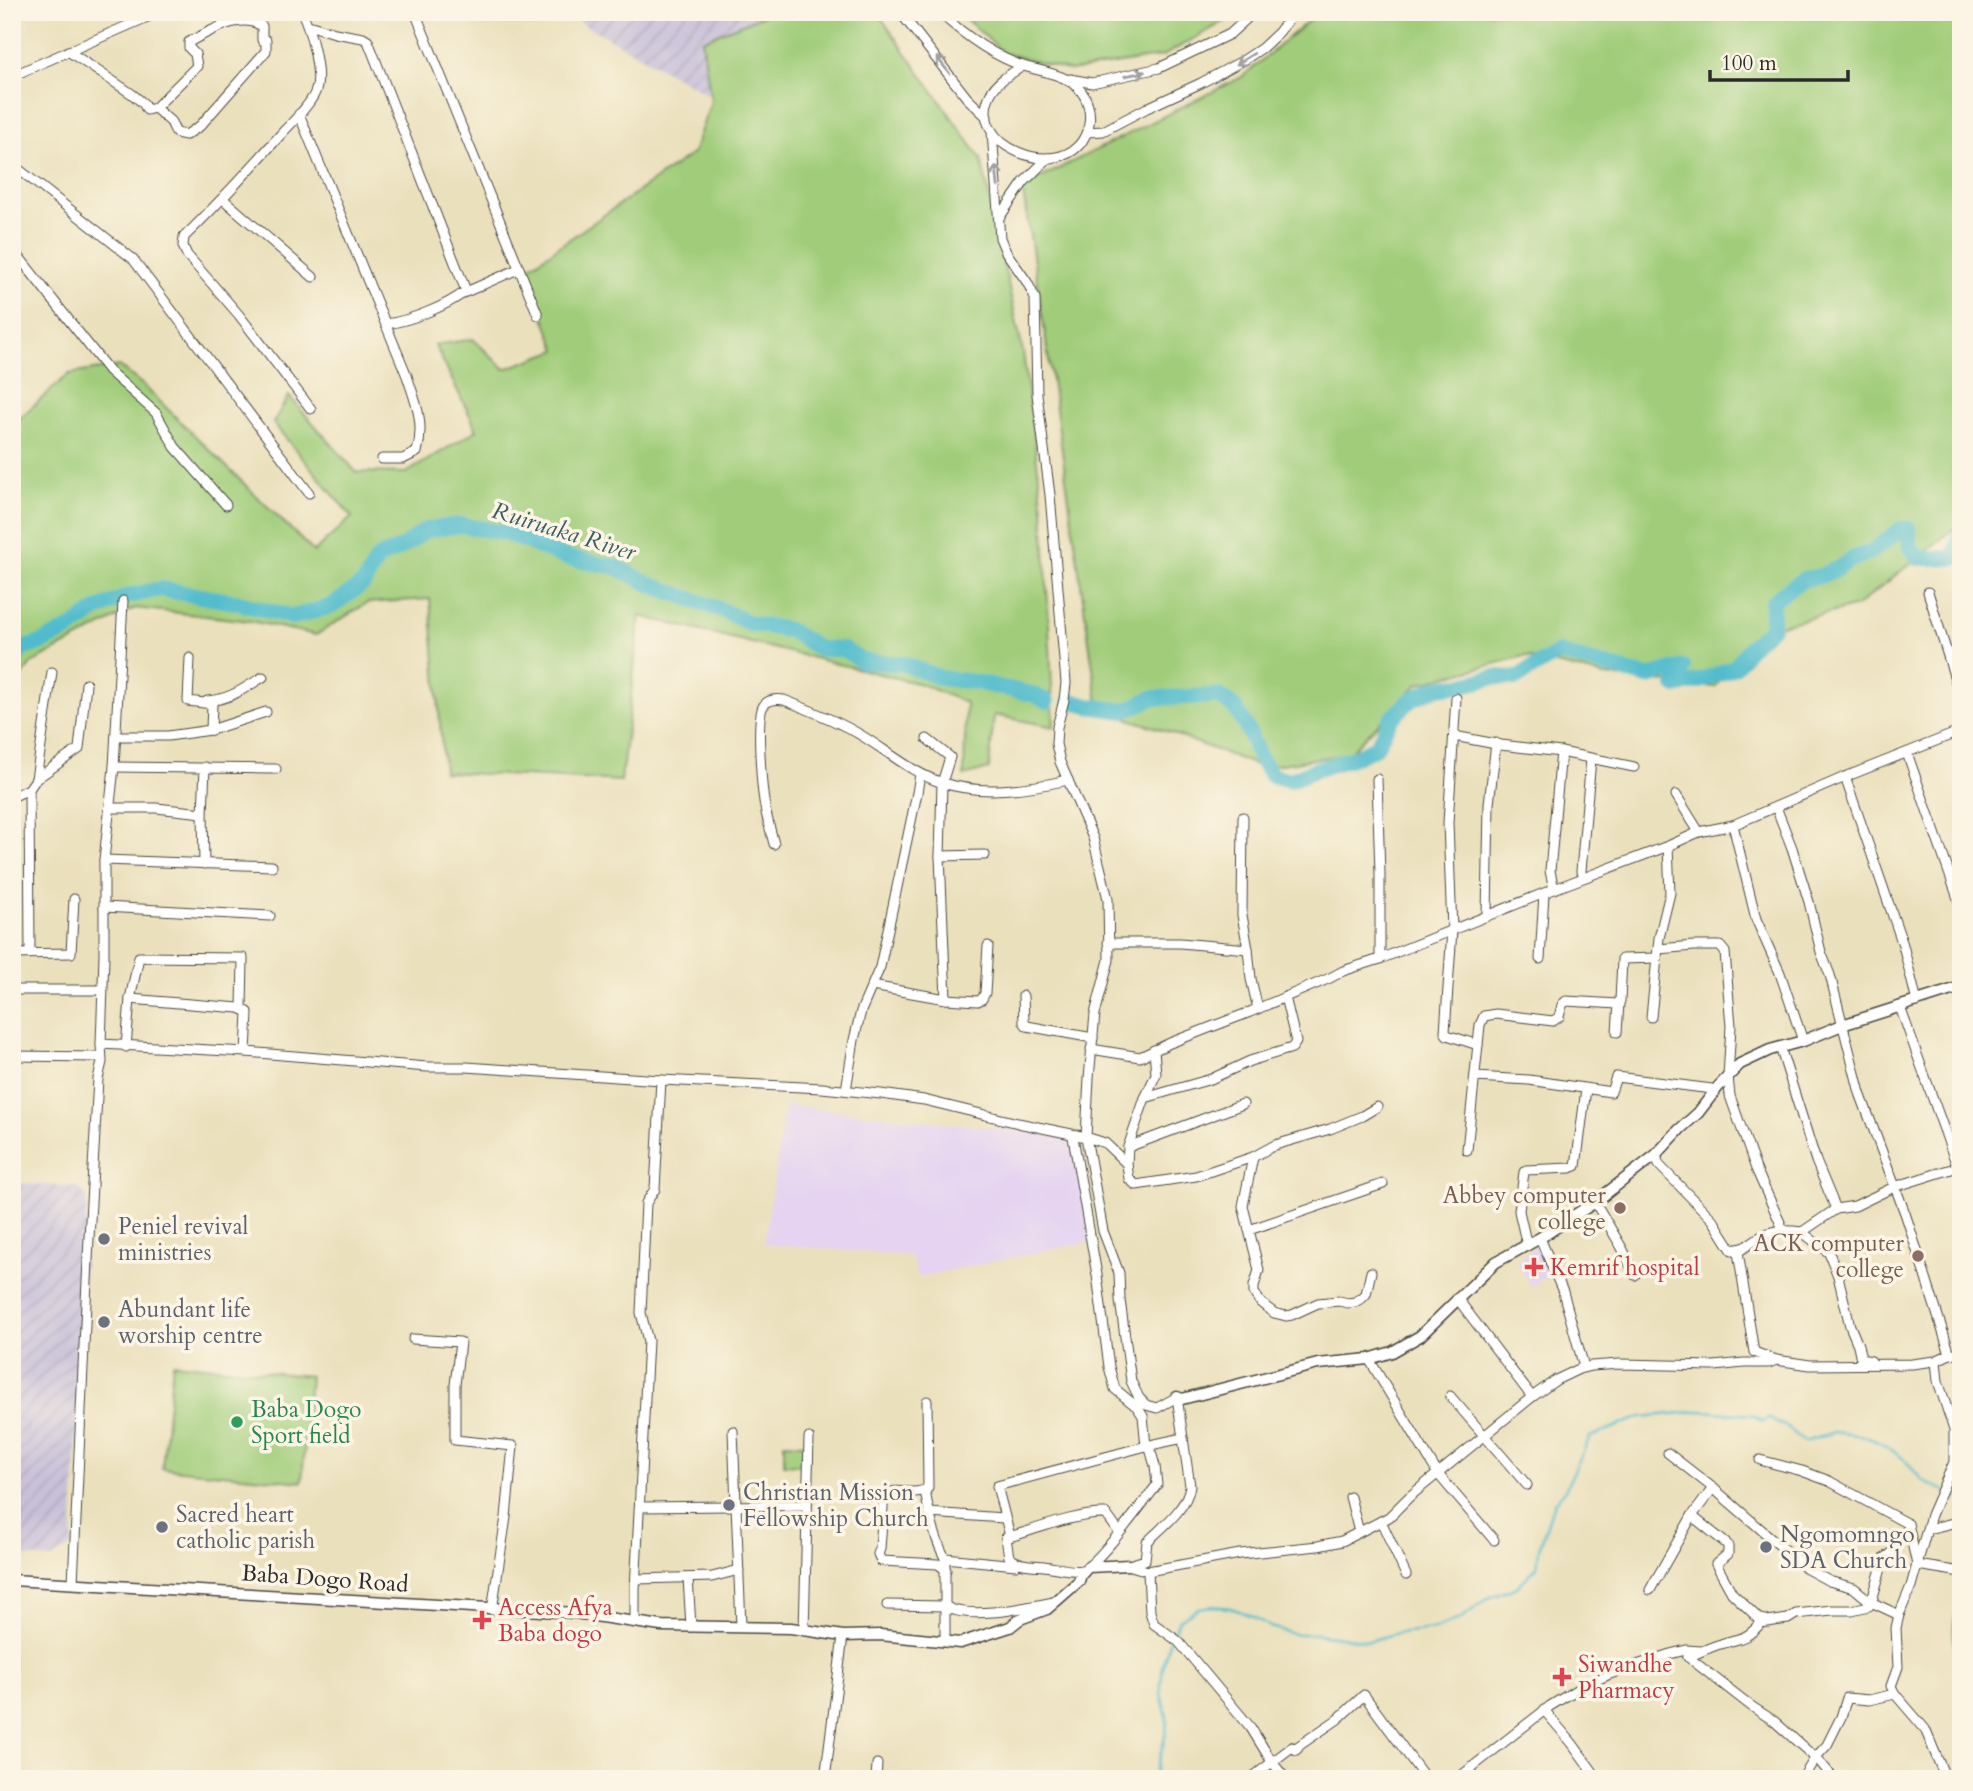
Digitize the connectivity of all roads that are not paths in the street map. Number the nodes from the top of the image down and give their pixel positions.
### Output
1 (159, 12) edge
2 (302, 12) edge
3 (415, 12) edge
4 (900, 12) edge
5 (939, 12) edge
6 (1254, 12) edge
7 (1294, 12) edge
8 (308, 25) junction
9 (68, 51) junction
10 (1023, 66) junction
11 (12, 76) edge
12 (1068, 79) junction
13 (155, 108) junction
14 (299, 114) junction
15 (987, 117) junction
16 (992, 132) junction
17 (1087, 132) junction
18 (1048, 158) junction
19 (12, 164) edge
20 (223, 199) junction
21 (998, 219) junction
22 (12, 248) edge
23 (518, 269) junction
24 (313, 277) dead end
25 (466, 292) junction
26 (538, 315) dead end
27 (386, 324) junction
28 (311, 409) dead end
29 (383, 460) dead end
30 (309, 494) dead end
31 (226, 505) dead end
32 (1928, 592) dead end
33 (123, 601) dead end
34 (190, 658) dead end
35 (52, 672) dead end
36 (263, 677) dead end
37 (86, 684) dead end
38 (1456, 698) dead end
39 (1961, 698) edge
40 (188, 701) junction
41 (266, 712) dead end
42 (211, 730) junction
43 (1961, 731) edge
44 (116, 736) junction
45 (1454, 736) junction
46 (927, 739) dead end
47 (1496, 743) dead end
48 (1561, 752) junction
49 (1907, 752) junction
50 (1591, 759) junction
51 (114, 767) junction
52 (205, 767) junction
53 (1634, 767) dead end
54 (275, 769) dead end
55 (920, 774) junction
56 (1845, 777) junction
57 (36, 779) junction
58 (1377, 779) dead end
59 (1068, 780) junction
60 (942, 783) junction
61 (29, 789) junction
62 (1675, 795) dead end
63 (12, 797) edge
64 (1776, 807) junction
65 (110, 808) junction
66 (203, 813) junction
67 (1243, 817) dead end
68 (1733, 825) junction
69 (1699, 832) junction
70 (774, 844) dead end
71 (1668, 846) junction
72 (985, 855) dead end
73 (940, 856) junction
74 (104, 860) junction
75 (204, 864) junction
76 (272, 866) dead end
77 (1581, 871) dead end
78 (1554, 889) junction
79 (1544, 894) junction
80 (74, 899) dead end
81 (104, 907) junction
82 (1961, 907) edge
83 (270, 916) dead end
84 (1487, 916) junction
85 (1452, 930) junction
86 (1108, 943) junction
87 (988, 946) dead end
88 (1248, 949) junction
89 (30, 953) junction
90 (1658, 953) junction
91 (12, 954) edge
92 (1380, 959) junction
93 (1540, 959) dead end
94 (872, 986) junction
95 (1961, 987) edge
96 (12, 990) edge
97 (102, 990) junction
98 (1023, 996) dead end
99 (1285, 997) junction
100 (130, 999) junction
101 (946, 999) junction
102 (1917, 1002) junction
103 (1619, 1003) junction
104 (1900, 1007) junction
105 (242, 1009) junction
106 (1258, 1009) junction
107 (1651, 1017) dead end
108 (1842, 1025) junction
109 (1617, 1032) dead end
110 (1093, 1038) junction
111 (1803, 1041) junction
112 (101, 1044) junction
113 (1478, 1045) junction
114 (126, 1047) junction
115 (1780, 1047) junction
116 (1091, 1049) junction
117 (1154, 1050) junction
118 (246, 1052) junction
119 (12, 1056) edge
120 (101, 1057) junction
121 (1475, 1077) junction
122 (1728, 1077) junction
123 (661, 1080) junction
124 (1712, 1088) dead end
125 (1586, 1089) junction
126 (846, 1090) junction
127 (1145, 1098) junction
128 (1243, 1104) dead end
129 (1377, 1107) dead end
130 (1073, 1137) dead end
131 (1086, 1137) junction
132 (1128, 1147) junction
133 (1467, 1150) dead end
134 (1656, 1155) junction
135 (1253, 1157) junction
136 (1127, 1164) junction
137 (1958, 1167) edge
138 (1961, 1177) edge
139 (1383, 1184) dead end
140 (1894, 1187) junction
141 (1594, 1202) junction
142 (1836, 1209) junction
143 (1783, 1229) junction
144 (1249, 1230) junction
145 (1802, 1232) junction
146 (1541, 1238) junction
147 (1527, 1246) junction
148 (1740, 1250) junction
149 (1371, 1272) dead end
150 (1635, 1275) dead end
151 (1457, 1298) junction
152 (414, 1339) dead end
153 (1961, 1352) edge
154 (1950, 1354) junction
155 (1369, 1359) junction
156 (1776, 1360) junction
157 (1936, 1361) junction
158 (1884, 1364) junction
159 (1584, 1367) junction
160 (1450, 1396) dead end
161 (1177, 1397) junction
162 (1532, 1397) junction
163 (927, 1401) dead end
164 (733, 1431) dead end
165 (1486, 1436) junction
166 (809, 1438) dead end
167 (1183, 1438) junction
168 (1148, 1445) junction
169 (1668, 1453) dead end
170 (1760, 1460) dead end
171 (1438, 1474) junction
172 (1527, 1485) dead end
173 (1713, 1488) junction
174 (925, 1491) junction
175 (1350, 1497) dead end
176 (735, 1505) junction
177 (806, 1505) junction
178 (640, 1507) junction
179 (929, 1513) junction
180 (1692, 1516) junction
181 (1004, 1518) junction
182 (1381, 1521) junction
183 (1961, 1521) edge
184 (1908, 1524) junction
185 (1928, 1529) junction
186 (1119, 1532) junction
187 (1359, 1532) junction
188 (1006, 1538) junction
189 (1494, 1540) dead end
190 (945, 1558) junction
191 (1917, 1564) junction
192 (1129, 1565) junction
193 (1032, 1566) junction
194 (1088, 1567) junction
195 (738, 1570) junction
196 (946, 1570) junction
197 (1148, 1570) junction
198 (1961, 1572) edge
199 (1406, 1575) dead end
200 (688, 1578) junction
201 (636, 1579) junction
202 (12, 1580) edge
203 (74, 1583) junction
204 (1650, 1590) dead end
205 (1054, 1602) junction
206 (1871, 1602) junction
207 (887, 1605) dead end
208 (945, 1606) junction
209 (492, 1610) junction
210 (1899, 1615) junction
211 (1779, 1620) junction
212 (635, 1622) junction
213 (691, 1626) junction
214 (741, 1626) junction
215 (804, 1631) junction
216 (844, 1636) junction
217 (945, 1641) junction
218 (1687, 1653) junction
219 (1895, 1695) junction
220 (1545, 1710) junction
221 (1816, 1757) junction
222 (1272, 1762) junction
223 (877, 1764) dead end
224 (825, 1779) edge
225 (876, 1779) edge
226 (1250, 1779) edge
227 (1286, 1779) edge
228 (1426, 1779) edge
229 (1457, 1779) edge
230 (1598, 1779) edge
231 (1802, 1779) edge
232 (1834, 1779) edge
233 (1946, 1779) edge

1 - 9 street
2 - 8 street
3 - 23 street
15 -> 4 street
5 - 10 street
12 -> 6 street
7 -> 17 street
8 - 14 street
8 - 25 street
9 - 11 street
9 - 13 street
10 - 12 street
10 - 15 street
12 - 17 street
13 - 13 street
14 - 20 street
14 - 27 street
15 - 16 street
16 - 18 street
21 -> 16 street
17 - 18 street
18 - 21 street
19 - 30 street
20 - 24 street
20 - 28 street
21 - 59 street
22 - 31 street
23 - 25 street
23 - 26 street
25 - 27 street
27 - 29 street
32 - 39 street
33 - 44 street
34 - 40 street
35 - 57 street
36 - 40 street
37 - 57 street
38 - 45 street
40 - 42 street
41 - 42 street
42 - 44 street
43 - 49 street
44 - 51 street
45 - 48 street
45 - 85 street
46 - 60 street
47 - 84 street
48 - 50 street
48 - 78 street
49 - 56 street
49 - 82 street
50 - 53 street
50 - 77 street
51 - 52 street
51 - 65 street
52 - 54 street
52 - 66 street
55 - 60 street
55 - 70 street
55 - 94 street
56 - 64 street
56 - 102 street
57 - 61 street
58 - 92 street
59 - 60 street
59 - 86 street
60 - 73 street
61 - 63 street
61 - 89 street
62 - 69 street
64 - 68 street
64 - 108 street
65 - 66 street
65 - 74 street
66 - 75 street
67 - 88 street
68 - 69 street
68 - 111 street
69 - 71 street
71 - 78 street
71 - 90 street
72 - 73 street
73 - 101 street
74 - 75 street
74 - 81 street
75 - 76 street
78 - 79 street
79 - 84 street
79 - 93 street
80 - 89 street
81 - 83 street
81 - 97 street
84 - 85 street
85 - 92 street
85 - 113 street
86 - 88 street
86 - 110 street
87 - 101 street
88 - 106 street
89 - 91 street
90 - 103 street
90 - 107 street
90 - 122 street
92 - 99 street
94 - 101 street
94 - 126 street
95 - 102 street
96 - 97 street
97 - 112 street
98 - 110 street
99 - 106 street
99 - 127 street
100 - 105 street
100 - 105 street
100 - 114 street
102 - 104 street
103 - 109 street
103 - 113 street
104 - 108 street
104 - 137 street
105 - 118 street
106 - 117 street
108 - 111 street
108 - 140 street
110 - 116 street
111 - 115 street
112 - 114 street
112 - 120 street
113 - 121 street
114 - 118 street
115 - 122 street
115 - 142 street
116 - 117 street
116 - 131 street
117 - 127 street
118 - 123 street
119 - 120 street
120 - 203 street
121 - 125 street
121 - 133 street
122 - 134 street
122 - 143 street
123 - 126 street
123 - 178 street
124 - 125 street
125 - 147 street
126 - 131 street
127 - 132 street
128 - 132 street
129 - 135 street
130 - 168 street
131 - 136 street
131 - 161 street
132 - 136 street
134 - 141 street
134 - 148 street
135 - 136 street
135 - 144 street
137 - 138 street
137 - 140 street
139 - 144 street
140 - 142 street
140 - 154 street
141 - 146 street
141 - 150 street
142 - 145 street
143 - 145 street
143 - 148 street
144 - 149 street
145 - 158 street
146 - 147 street
146 - 159 street
147 - 151 street
148 - 156 street
151 - 155 street
151 - 162 street
152 - 209 street
153 - 154 street
154 - 157 street
155 - 161 street
155 - 171 street
156 - 158 street
156 - 159 street
157 - 158 street
157 - 185 street
159 - 162 street
160 - 165 street
161 - 167 street
162 - 165 street
163 - 174 street
164 - 176 street
165 - 171 street
165 - 172 street
166 - 177 street
167 - 168 street
167 - 192 street
168 - 181 street
168 - 186 street
169 - 173 street
170 - 184 street
171 - 182 street
171 - 189 street
173 - 180 street
173 - 206 street
174 - 179 street
174 - 196 street
175 - 187 street
176 - 177 street
176 - 178 street
176 - 195 street
177 - 215 street
178 - 201 street
179 - 181 street
179 - 190 street
180 - 204 street
180 - 211 street
181 - 188 street
182 - 187 street
182 - 199 street
183 - 185 street
184 - 191 street
184 - 206 street
185 - 191 street
186 - 188 street
186 - 194 street
187 - 197 street
188 - 193 street
190 - 193 street
190 - 196 street
191 - 198 street
191 - 210 street
192 - 194 street
192 - 197 street
193 - 194 street
194 - 205 street, Baba Dogo Road
195 - 200 street
195 - 214 street
196 - 208 street
197 - 222 street
200 - 201 street
200 - 213 street
201 - 212 street
202 - 203 street, Baba Dogo Road
203 - 209 street, Baba Dogo Road
205 - 208 street
205 - 217 street, Baba Dogo Road
206 - 210 street
206 - 211 street
207 - 208 street
208 - 217 street
209 - 212 street, Baba Dogo Road
210 - 219 street
211 - 218 street
212 - 213 street, Baba Dogo Road
213 - 214 street, Baba Dogo Road
214 - 215 street, Baba Dogo Road
215 - 216 street, Baba Dogo Road
216 - 217 street, Baba Dogo Road
216 - 224 street
218 - 220 street
218 - 221 street
219 - 221 street
219 - 233 street
220 - 229 street
220 - 230 street
221 - 231 street
221 - 232 street
222 - 226 street
222 - 227 street
222 - 228 street
223 - 225 street

